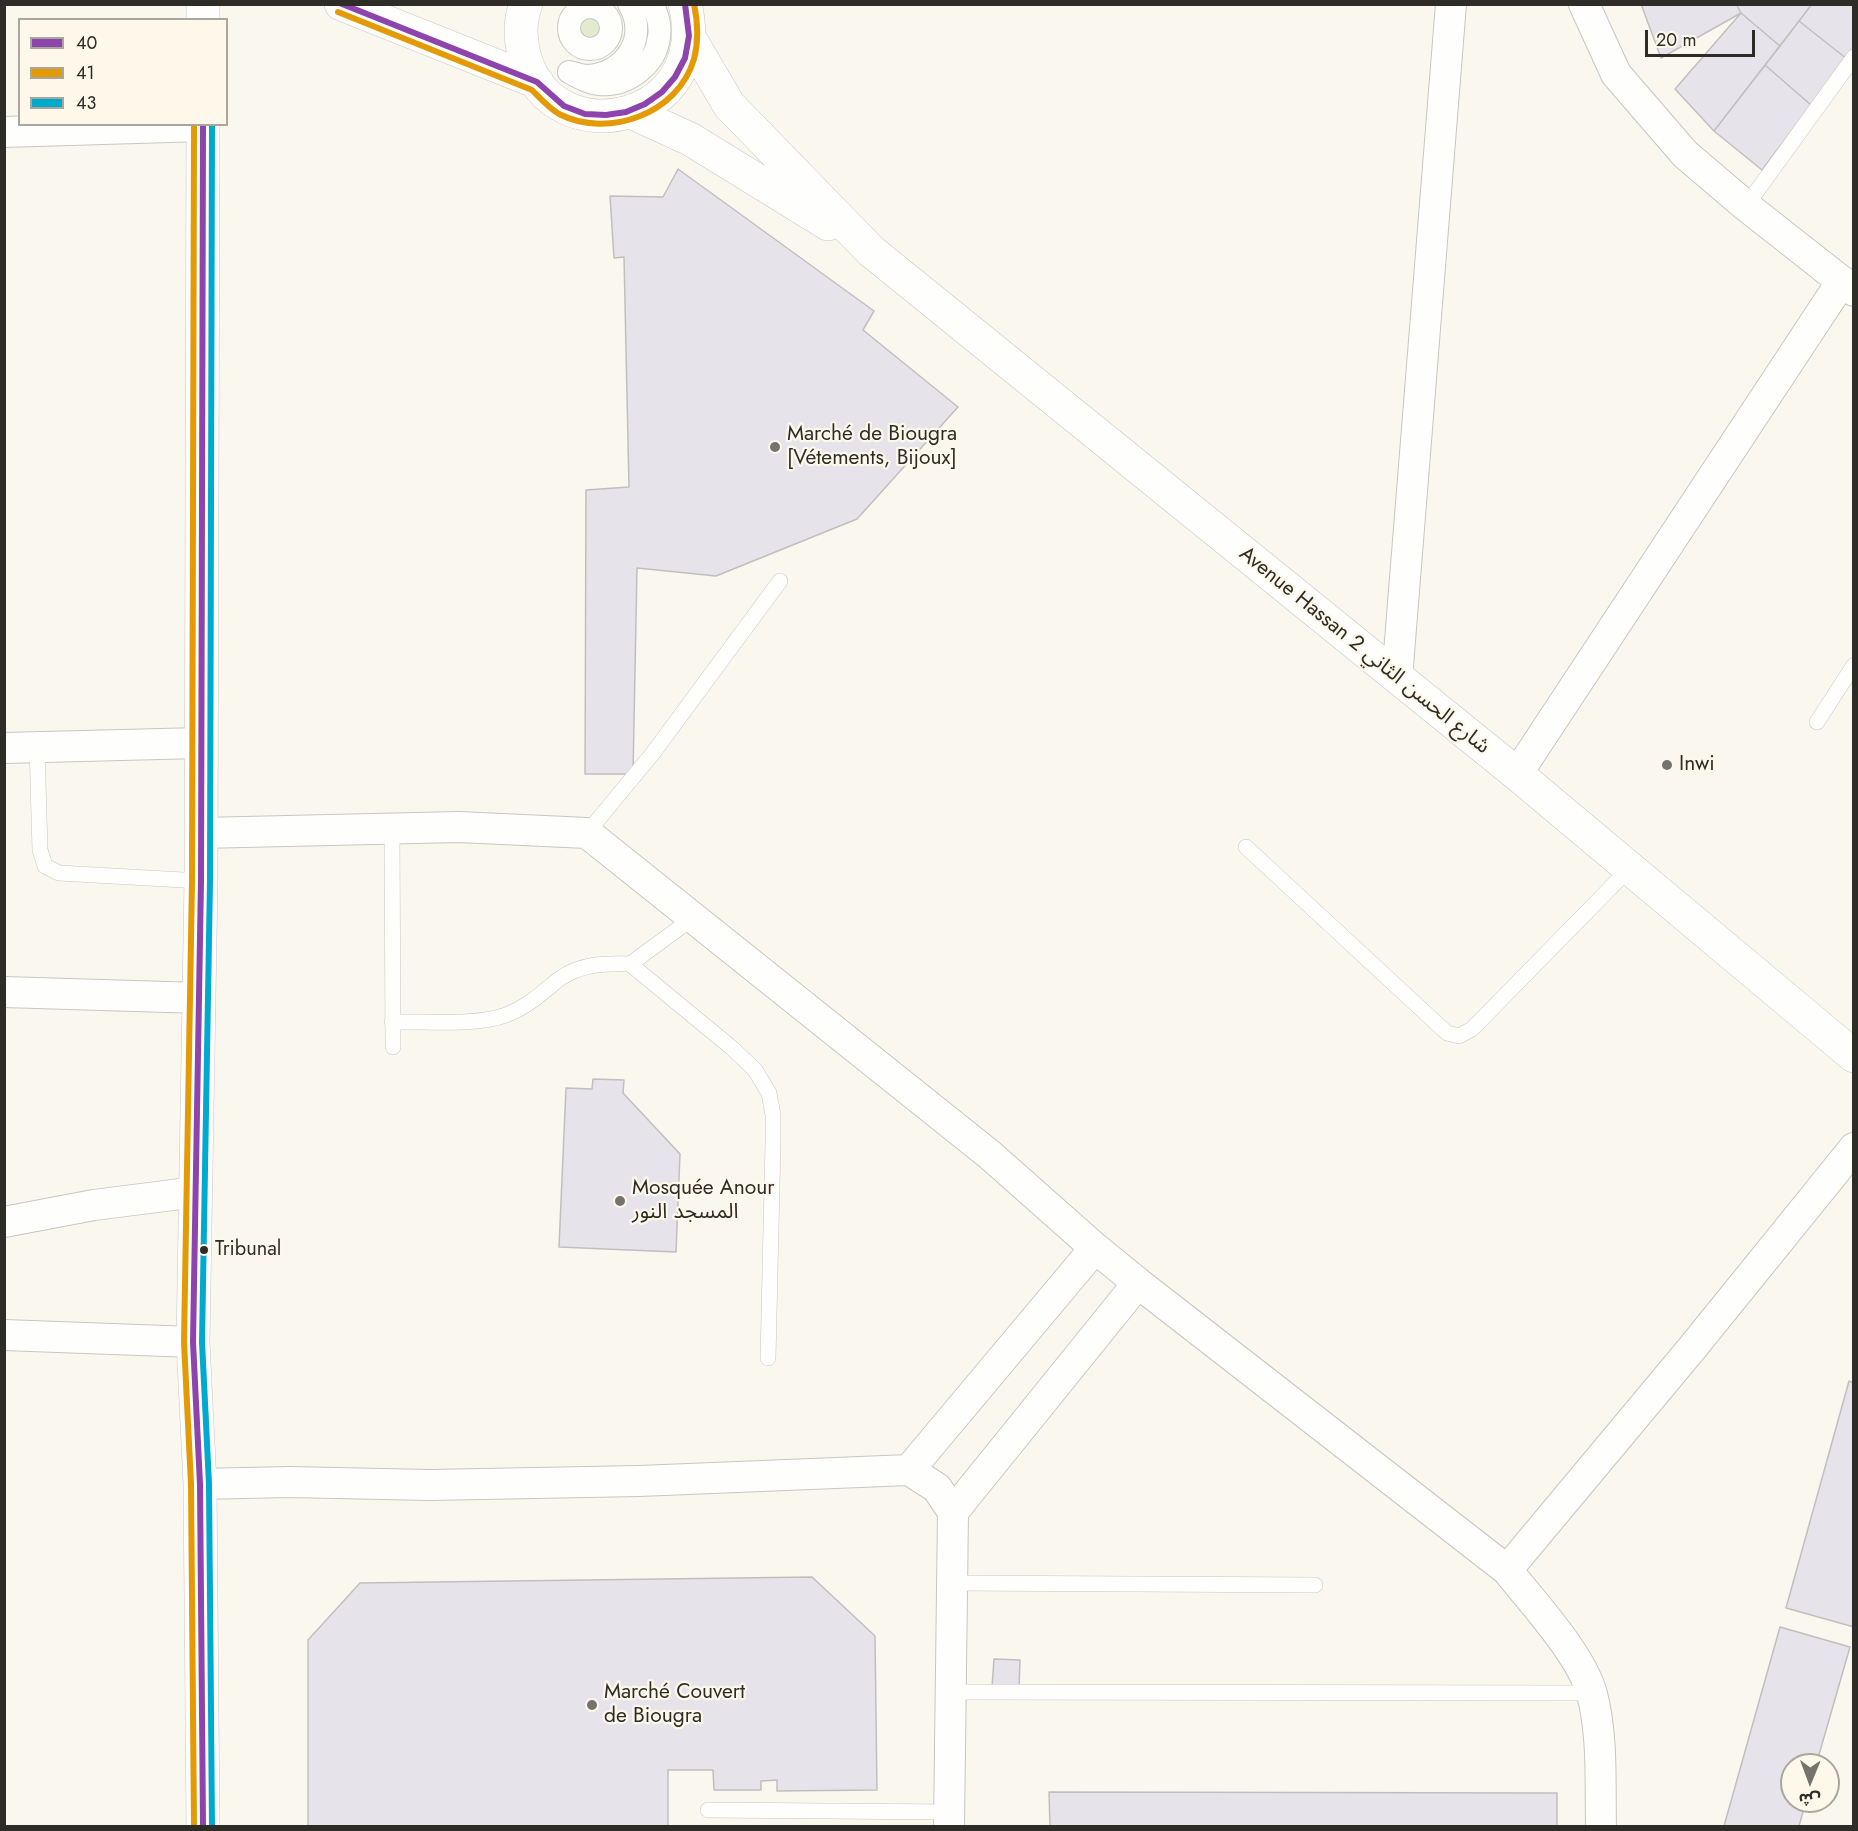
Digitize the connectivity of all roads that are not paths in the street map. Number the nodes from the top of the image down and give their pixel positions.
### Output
1 (341, 4) edge
2 (526, 4) edge
3 (629, 4) edge
4 (653, 4) edge
5 (685, 4) edge
6 (1451, 4) edge
7 (1584, 4) edge
8 (689, 37) junction
9 (1854, 57) edge
10 (537, 82) junction
11 (631, 112) junction
12 (175, 126) edge
13 (203, 126) edge
14 (4, 132) edge
15 (1746, 206) junction
16 (872, 251) junction
17 (1848, 286) edge
18 (780, 581) dead end
19 (1854, 665) edge
20 (1397, 678) junction
21 (1817, 722) dead end
22 (200, 743) junction
23 (38, 747) junction
24 (4, 748) edge
25 (1517, 774) junction
26 (392, 829) junction
27 (201, 832) junction
28 (587, 833) junction
29 (1246, 846) dead end
30 (1629, 869) junction
31 (201, 881) junction
32 (693, 918) junction
33 (630, 964) junction
34 (4, 992) edge
35 (200, 998) junction
36 (392, 1022) junction
37 (393, 1047) dead end
38 (1854, 1056) edge
39 (1854, 1148) edge
40 (196, 1192) junction
41 (4, 1222) edge
42 (1095, 1248) junction
43 (1138, 1283) junction
44 (4, 1335) edge
45 (193, 1342) junction
46 (768, 1358) dead end
47 (909, 1470) junction
48 (200, 1484) junction
49 (953, 1512) junction
50 (1507, 1570) junction
51 (952, 1583) junction
52 (1315, 1585) dead end
53 (951, 1692) junction
54 (1592, 1693) junction
55 (708, 1810) dead end
56 (949, 1819) edge
57 (203, 1827) edge
58 (1601, 1827) edge

1 - 10 main road
2 - 10 main road
3 - 4 street
5 - 8 main road
6 - 20 street
7 - 15 street
8 - 11 main road
8 - 16 main road
9 - 15 lane
10 - 11 main road
11 - 16 main road
12 - 14 street
13 - 22 main road
15 - 17 street
16 - 20 main road, Avenue Hassan 2 شارع الحسن الثاني
17 - 25 street
18 - 28 lane
19 - 21 lane
20 - 25 main road, Avenue Hassan 2 شارع الحسن الثاني
22 - 23 street
22 - 27 main road
23 - 24 street
23 - 31 lane
25 - 30 main road, Avenue Hassan 2 شارع الحسن الثاني
26 - 27 street
26 - 28 street
26 - 36 lane
27 - 31 main road
28 - 32 street
29 - 30 lane
30 - 38 main road, Avenue Hassan 2 شارع الحسن الثاني
31 - 35 main road
32 - 33 lane
32 - 42 street
33 - 36 lane
33 - 46 lane
34 - 35 street
35 - 40 main road
36 - 37 lane
39 - 50 street
40 - 41 street
40 - 45 main road
42 - 43 street
42 - 47 street
43 - 49 street
43 - 50 street
44 - 45 street
45 - 48 main road
47 - 48 street
47 - 49 street
48 - 57 main road
49 - 51 street
50 - 54 street
51 - 52 lane
51 - 53 street
53 - 54 lane
53 - 56 street
54 - 58 street
55 - 56 lane

